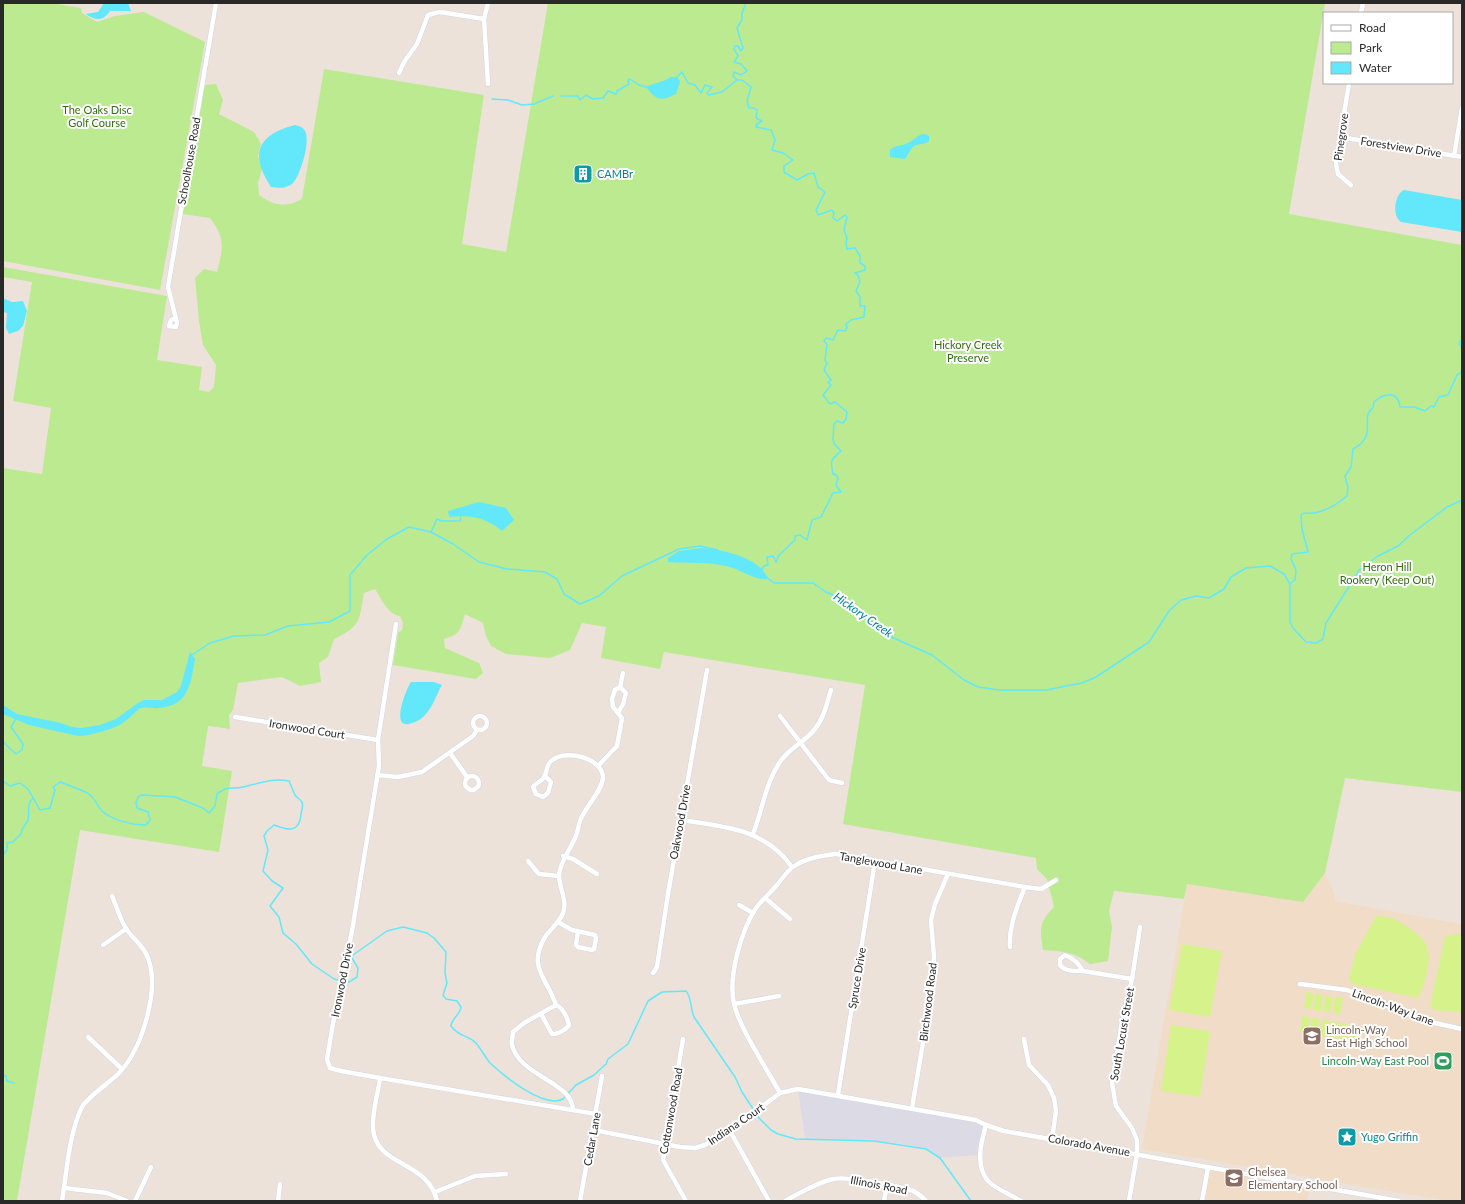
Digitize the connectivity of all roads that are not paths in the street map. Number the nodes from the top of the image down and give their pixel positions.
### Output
1 (216, 3) edge
2 (488, 3) edge
3 (484, 19) junction
4 (399, 73) dead end
5 (488, 84) dead end
6 (1349, 84) edge
7 (1462, 108) edge
8 (1340, 137) junction
9 (1454, 156) junction
10 (1462, 157) edge
11 (1351, 185) dead end
12 (176, 318) dead end
13 (396, 624) dead end
14 (707, 670) dead end
15 (623, 673) dead end
16 (620, 687) junction
17 (831, 690) dead end
18 (618, 713) junction
19 (780, 716) dead end
20 (235, 717) dead end
21 (477, 730) dead end
22 (378, 740) junction
23 (799, 742) junction
24 (450, 753) junction
25 (598, 766) junction
26 (377, 775) junction
27 (545, 776) junction
28 (467, 777) dead end
29 (842, 783) dead end
30 (681, 820) junction
31 (753, 834) junction
32 (563, 856) junction
33 (528, 861) dead end
34 (875, 861) junction
35 (792, 867) junction
36 (597, 874) dead end
37 (948, 874) junction
38 (559, 876) junction
39 (1056, 880) dead end
40 (1025, 887) junction
41 (112, 896) dead end
42 (765, 898) junction
43 (740, 905) dead end
44 (753, 913) junction
45 (790, 919) dead end
46 (558, 922) junction
47 (1140, 927) dead end
48 (126, 929) junction
49 (578, 931) junction
50 (103, 945) dead end
51 (1010, 947) dead end
52 (1083, 971) junction
53 (652, 973) dead end
54 (1132, 979) junction
55 (1300, 984) dead end
56 (779, 996) dead end
57 (734, 1004) junction
58 (556, 1005) junction
59 (540, 1014) junction
60 (1462, 1029) edge
61 (88, 1037) dead end
62 (683, 1039) dead end
63 (1024, 1039) dead end
64 (122, 1069) junction
65 (602, 1076) dead end
66 (380, 1078) junction
67 (780, 1093) junction
68 (838, 1095) junction
69 (912, 1108) junction
70 (572, 1110) junction
71 (596, 1114) junction
72 (986, 1125) junction
73 (594, 1130) junction
74 (730, 1131) junction
75 (1052, 1139) junction
76 (665, 1144) junction
77 (1137, 1154) junction
78 (151, 1167) dead end
79 (1208, 1168) junction
80 (506, 1174) dead end
81 (280, 1184) dead end
82 (887, 1185) junction
83 (64, 1188) junction
84 (435, 1192) junction
85 (62, 1201) edge
86 (127, 1201) edge
87 (135, 1201) edge
88 (278, 1201) edge
89 (437, 1201) edge
90 (580, 1201) edge
91 (686, 1201) edge
92 (768, 1201) edge
93 (785, 1201) edge
94 (884, 1201) edge
95 (926, 1201) edge
96 (1021, 1201) edge
97 (1129, 1201) edge
98 (1202, 1201) edge
99 (1396, 1201) edge

1 - 12 street, Schoolhouse Road
2 - 3 street
3 - 4 street
3 - 5 street
6 - 8 street, Pinegrove
7 - 9 street
8 - 9 street, Forestview Drive
8 - 11 street, Pinegrove
9 - 10 street, Forestview Drive
13 - 22 street, Ironwood Drive
14 - 30 street, Oakwood Drive
15 - 16 street
16 - 18 street
16 - 18 street
17 - 23 street
18 - 25 street
19 - 23 street
20 - 22 street, Ironwood Court
21 - 24 street
22 - 26 street, Ironwood Drive
23 - 29 street
23 - 31 street
24 - 26 street
24 - 28 street
25 - 27 street
25 - 32 street
26 - 66 street, Ironwood Drive
27 - 27 street
30 - 31 street
30 - 53 street, Oakwood Drive
31 - 35 street
32 - 36 street
32 - 38 street
33 - 38 street
34 - 35 street, Tanglewood Lane
34 - 37 street, Tanglewood Lane
34 - 68 street, Spruce Drive
35 - 42 street, Tanglewood Lane
37 - 40 street, Tanglewood Lane
37 - 69 street, Birchwood Road
38 - 46 street
39 - 40 street, Tanglewood Lane
40 - 51 street
41 - 48 street
42 - 44 street, Tanglewood Lane
42 - 45 street
43 - 44 street
44 - 57 street, Tanglewood Lane
46 - 49 street
46 - 58 street
47 - 54 street, South Locust Street
48 - 50 street
48 - 64 street
49 - 49 street
52 - 52 street
52 - 54 street
54 - 77 street, South Locust Street
55 - 60 street, Lincoln-Way Lane
56 - 57 street
57 - 67 street, Tanglewood Lane
58 - 59 street
58 - 59 street
59 - 70 street
61 - 64 street
62 - 76 street, Cottonwood Road
63 - 75 street
64 - 83 street
65 - 71 street, Cedar Lane
66 - 70 street, Ironwood Drive
66 - 84 street
67 - 68 street, Colorado Avenue
67 - 74 street, Indiana Court
68 - 69 street, Colorado Avenue
69 - 72 street, Colorado Avenue
70 - 71 street, Ironwood Drive
71 - 73 street, Cedar Lane
72 - 75 street, Colorado Avenue
72 - 96 street
73 - 76 street, Indiana Court
73 - 90 street, Cedar Lane
74 - 76 street, Indiana Court
74 - 92 street
75 - 77 street, Colorado Avenue
76 - 91 street, Cottonwood Road
77 - 79 street, Colorado Avenue
77 - 97 street, South Locust Street
78 - 87 street
79 - 98 street
79 - 99 street, Colorado Avenue
80 - 84 street
81 - 88 street
82 - 93 street, Illinois Road
82 - 94 street
82 - 95 street, Illinois Road
83 - 85 street
83 - 86 street
84 - 89 street

